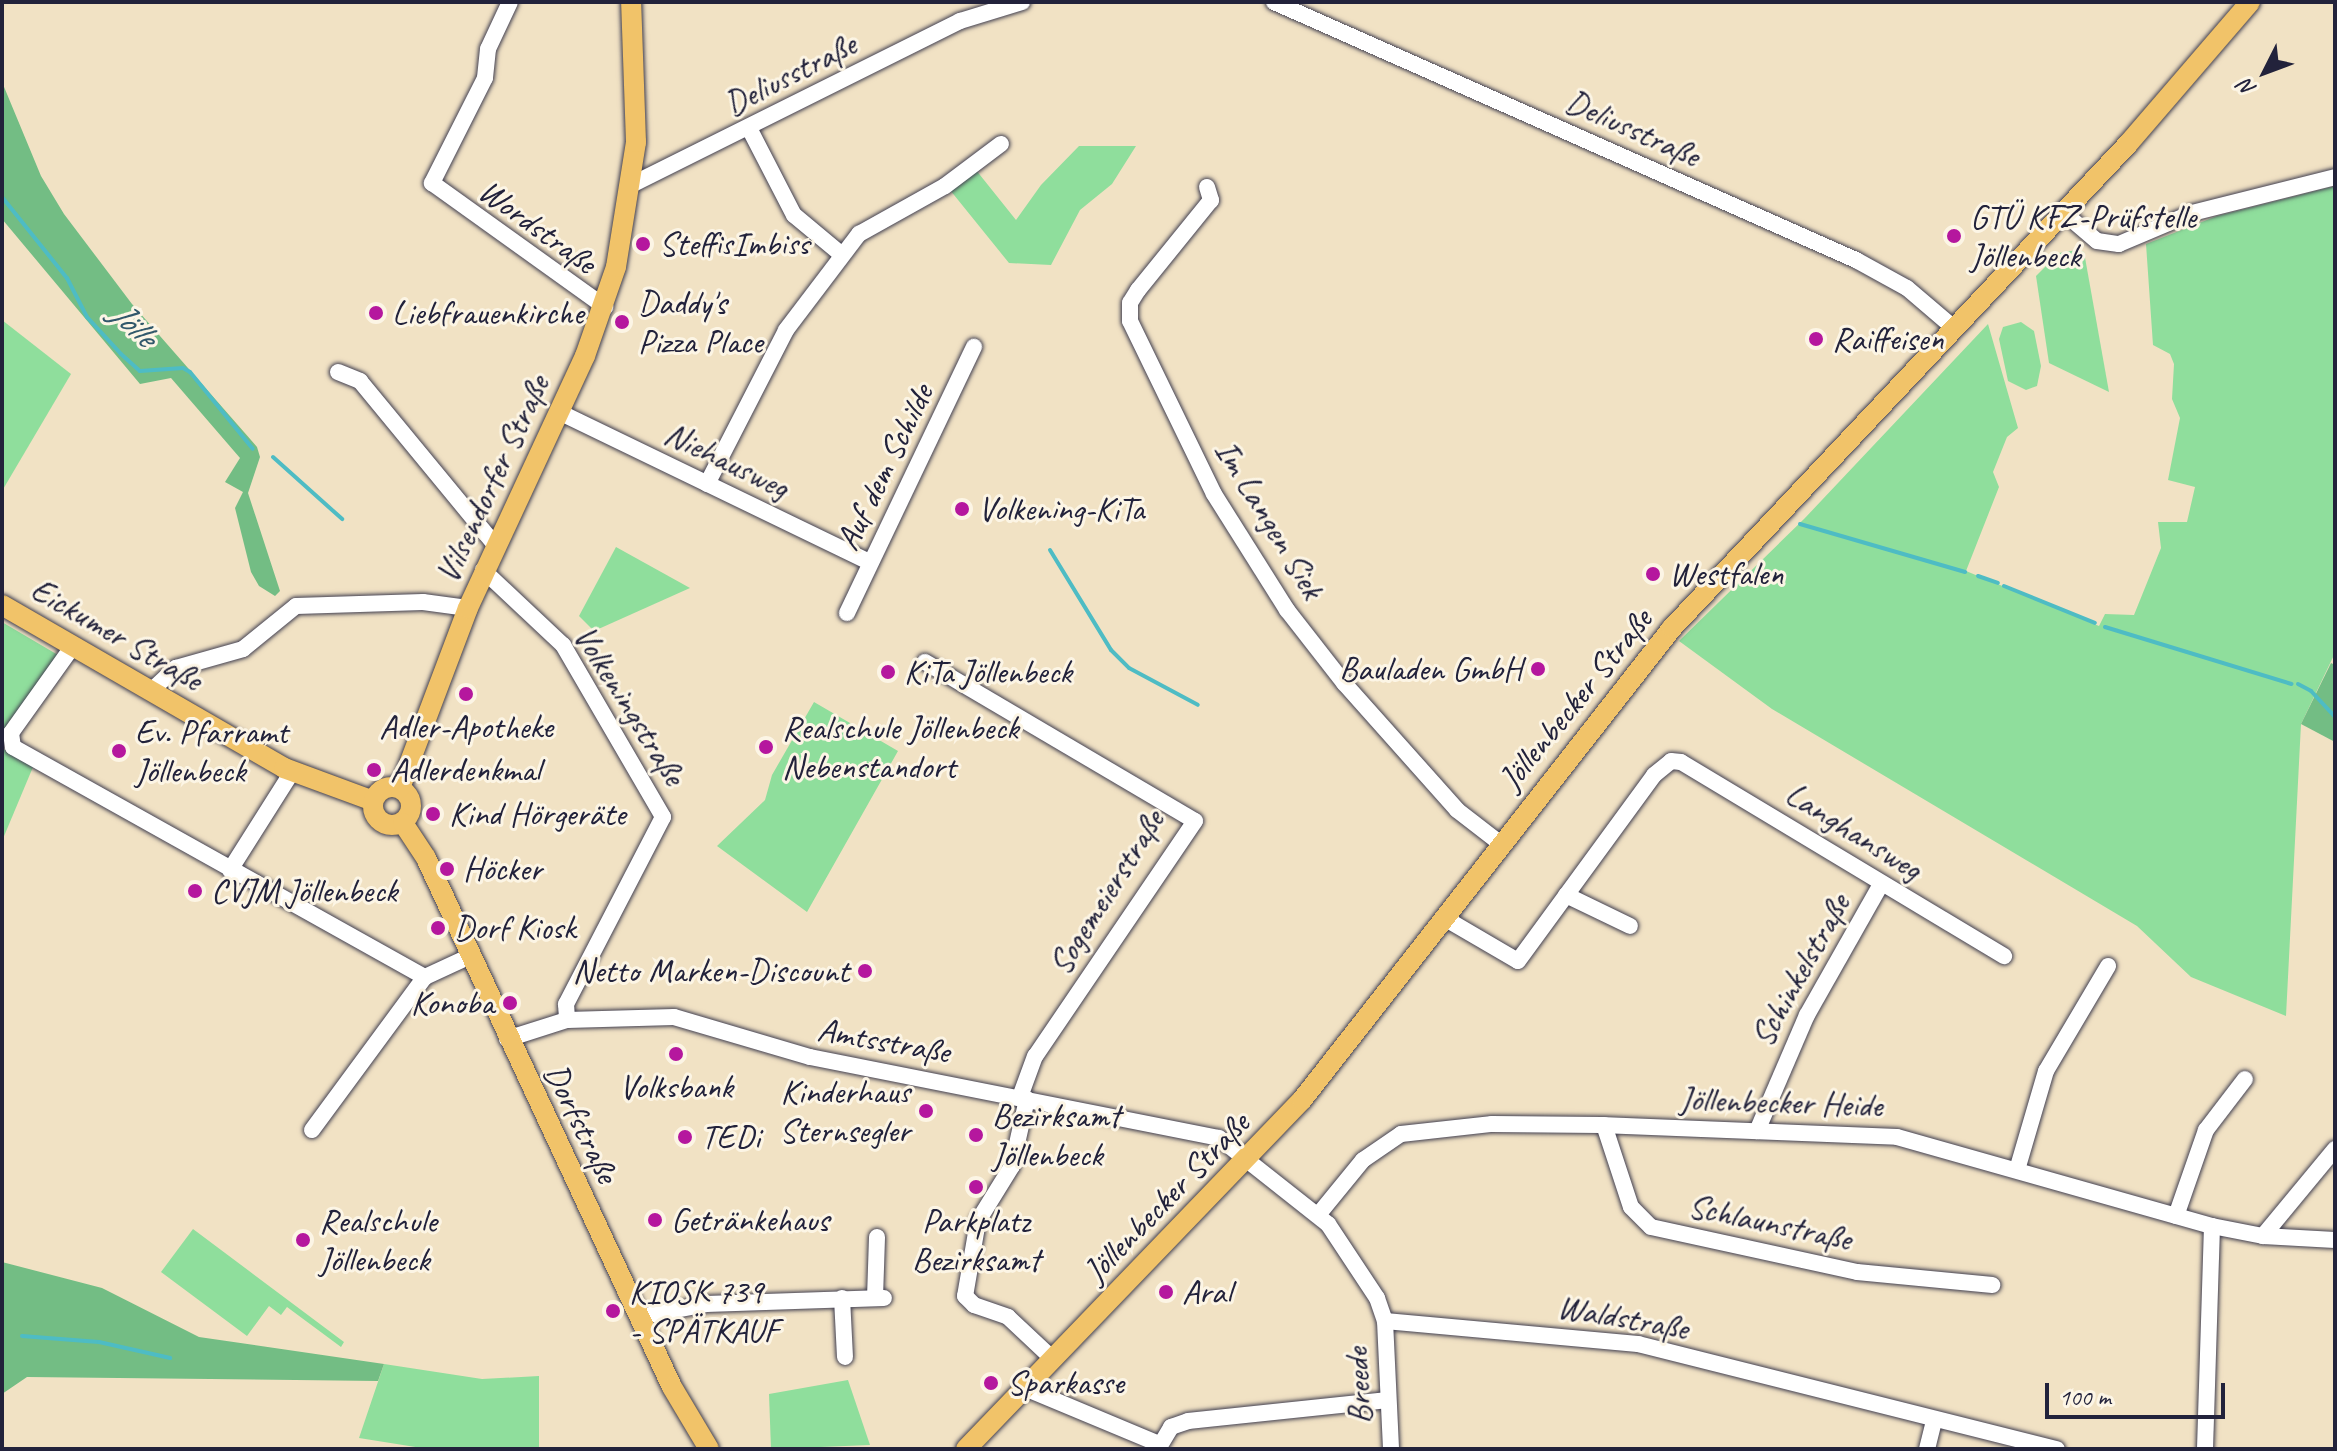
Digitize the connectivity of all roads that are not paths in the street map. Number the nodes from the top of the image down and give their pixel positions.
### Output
1 (510, 2) edge
2 (631, 2) edge
3 (1022, 2) edge
4 (1274, 2) edge
5 (2250, 2) edge
6 (749, 128) junction
7 (1001, 144) dead end
8 (2335, 177) edge
9 (631, 185) junction
10 (1207, 187) dead end
11 (2064, 213) junction
12 (842, 255) junction
13 (605, 307) junction
14 (1955, 329) junction
15 (974, 347) dead end
16 (338, 372) dead end
17 (559, 412) junction
18 (707, 484) junction
19 (495, 545) junction
20 (869, 562) junction
21 (483, 570) junction
22 (2, 605) edge
23 (468, 608) junction
24 (847, 613) dead end
25 (73, 646) junction
26 (925, 662) dead end
27 (151, 691) junction
28 (292, 772) junction
29 (400, 788) junction
30 (373, 801) junction
31 (403, 823) junction
32 (1501, 844) junction
33 (230, 870) junction
34 (1881, 884) junction
35 (1566, 895) junction
36 (1446, 919) junction
37 (1630, 926) dead end
38 (2004, 956) dead end
39 (468, 957) junction
40 (2108, 966) dead end
41 (425, 977) junction
42 (567, 1020) junction
43 (507, 1039) junction
44 (2245, 1079) dead end
45 (1024, 1098) junction
46 (1604, 1125) junction
47 (312, 1130) dead end
48 (1757, 1131) junction
49 (2335, 1149) edge
50 (1247, 1160) junction
51 (2017, 1170) junction
52 (1318, 1215) junction
53 (2176, 1216) junction
54 (2212, 1226) junction
55 (2263, 1236) junction
56 (877, 1237) dead end
57 (2335, 1240) edge
58 (1992, 1285) dead end
59 (842, 1298) junction
60 (639, 1317) junction
61 (1385, 1321) junction
62 (845, 1357) dead end
63 (1054, 1360) junction
64 (1025, 1388) junction
65 (1388, 1400) junction
66 (1934, 1421) junction
67 (1158, 1447) edge
68 (709, 1449) edge
69 (966, 1449) edge
70 (1391, 1449) edge
71 (1927, 1449) edge
72 (2057, 1449) edge
73 (2205, 1449) edge

1 - 13 street, Wordstraße
2 - 9 main road, Vilsendorfer Straße
3 - 6 street, Deliusstraße
4 - 14 street, Deliusstraße
5 - 11 main road, Jöllenbecker Straße
6 - 9 street, Deliusstraße
6 - 12 street
7 - 12 street
8 - 11 street
9 - 13 main road, Vilsendorfer Straße
10 - 32 street, Im Langen Siek
11 - 14 main road, Jöllenbecker Straße
12 - 18 street
13 - 17 main road, Vilsendorfer Straße
14 - 32 main road, Jöllenbecker Straße
15 - 20 street, Auf dem Schilde
16 - 19 street
17 - 18 street, Niehausweg
17 - 19 main road, Vilsendorfer Straße
18 - 20 street, Niehausweg
19 - 21 main road, Vilsendorfer Straße
20 - 24 street, Auf dem Schilde
21 - 23 main road, Vilsendorfer Straße
21 - 42 street, Volkeningstraße
22 - 25 main road, Eickumer Straße
23 - 27 street
23 - 29 main road, Vilsendorfer Straße
25 - 27 main road, Eickumer Straße
25 - 33 street
26 - 45 street, Sogemeierstraße
27 - 28 main road, Eickumer Straße
28 - 30 main road, Eickumer Straße
28 - 33 street
29 - 30 main road
29 - 31 main road
30 - 31 main road
31 - 39 main road, Dorfstraße
32 - 36 main road, Jöllenbecker Straße
33 - 41 street
34 - 35 street, Langhansweg
34 - 38 street, Langhansweg
34 - 48 street, Schinkelstraße
35 - 36 street
35 - 37 street
36 - 50 main road, Jöllenbecker Straße
39 - 41 street
39 - 43 main road, Dorfstraße
40 - 51 street
41 - 47 street
42 - 43 street, Amtsstraße
42 - 45 street, Amtsstraße
43 - 60 main road, Dorfstraße
44 - 53 street
45 - 50 street, Amtsstraße
45 - 63 street
46 - 48 street, Jöllenbecker Heide
46 - 52 street, Jöllenbecker Heide
46 - 58 street, Schlaunstraße
48 - 51 street, Jöllenbecker Heide
49 - 55 street
50 - 52 street
50 - 63 main road, Jöllenbecker Straße
51 - 53 street, Jöllenbecker Heide
52 - 61 street
53 - 54 street, Jöllenbecker Heide
54 - 55 street, Jöllenbecker Heide
54 - 73 street
55 - 57 street, Jöllenbecker Heide
56 - 59 street
59 - 60 street
59 - 62 street
60 - 68 main road, Dorfstraße
61 - 65 street, Breede
61 - 66 street, Waldstraße
63 - 64 main road, Jöllenbecker Straße
64 - 67 street
64 - 69 main road, Jöllenbecker Straße
65 - 67 street
65 - 70 street, Breede
66 - 71 street
66 - 72 street, Waldstraße

